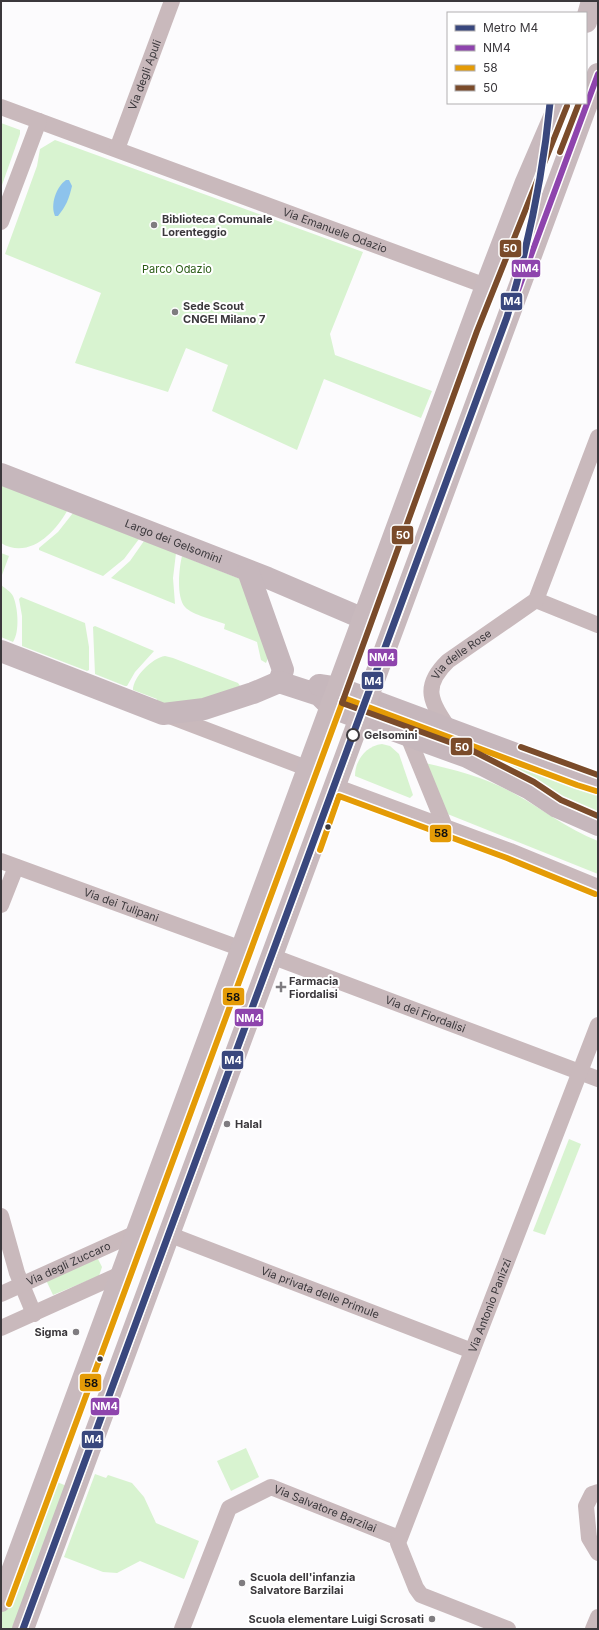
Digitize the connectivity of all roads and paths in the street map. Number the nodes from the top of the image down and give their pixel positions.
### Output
1 (172, 1) edge
2 (598, 74) edge
3 (587, 103) edge
4 (560, 104) edge
5 (587, 104) edge
6 (1, 107) edge
7 (39, 121) junction
8 (117, 149) junction
9 (526, 182) junction
10 (553, 193) junction
11 (1, 222) edge
12 (486, 286) junction
13 (514, 298) junction
14 (598, 437) edge
15 (1, 474) edge
16 (248, 571) junction
17 (536, 600) junction
18 (364, 619) junction
19 (598, 625) edge
20 (1, 651) edge
21 (281, 676) junction
22 (339, 688) junction
23 (332, 708) junction
24 (364, 708) junction
25 (163, 714) junction
26 (449, 729) junction
27 (407, 734) junction
28 (480, 740) junction
29 (467, 757) junction
30 (309, 769) junction
31 (598, 783) edge
32 (334, 786) junction
33 (598, 825) edge
34 (445, 827) junction
35 (1, 861) edge
36 (16, 867) junction
37 (598, 887) edge
38 (1, 905) edge
39 (242, 949) junction
40 (271, 956) junction
41 (598, 1025) edge
42 (580, 1072) junction
43 (598, 1079) edge
44 (1, 1216) edge
45 (136, 1233) junction
46 (168, 1234) junction
47 (123, 1273) junction
48 (22, 1285) junction
49 (1, 1294) edge
50 (34, 1314) junction
51 (1, 1328) edge
52 (472, 1351) junction
53 (598, 1492) edge
54 (399, 1538) junction
55 (598, 1553) edge
56 (1, 1601) edge
57 (598, 1617) edge
58 (23, 1629) edge
59 (182, 1629) edge
60 (508, 1629) edge
61 (593, 1629) edge

1 - 8 street, Via degli Apuli
2 - 3 main road
4 - 9 main road
5 - 10 main road
6 - 7 street, Via Emanuele Odazio
7 - 8 street, Via Emanuele Odazio
7 - 11 street
8 - 12 street, Via Emanuele Odazio
9 - 10 main road
9 - 12 main road
10 - 13 main road
12 - 13 main road
12 - 18 main road
13 - 24 main road
14 - 17 street
15 - 16 street, Largo dei Gelsomini
16 - 18 street, Largo dei Gelsomini
16 - 21 street
17 - 19 street
17 - 26 street, Via delle Rose
18 - 22 main road
20 - 25 street
21 - 22 street
21 - 23 street
21 - 25 street
22 - 23 main road
22 - 24 street
23 - 24 street
23 - 30 main road
24 - 26 street
24 - 27 street
24 - 32 main road
25 - 30 street
26 - 28 street
27 - 29 street
27 - 34 street
28 - 29 street
28 - 31 street
29 - 33 street
30 - 39 main road
32 - 34 street
32 - 40 main road
34 - 37 street
35 - 36 street, Via dei Tulipani
36 - 38 street
36 - 39 street, Via dei Tulipani
39 - 45 main road
40 - 42 street, Via dei Fiordalisi
40 - 46 main road
41 - 42 street, Via Antonio Panizzi
42 - 43 street, Via dei Fiordalisi
42 - 52 street, Via Antonio Panizzi
44 - 48 street
45 - 47 main road
45 - 48 street, Via degli Zuccaro
46 - 52 street, Via privata delle Primule
46 - 58 main road
47 - 50 street
47 - 56 main road
48 - 49 street, Via degli Zuccaro
48 - 50 street
50 - 51 street
52 - 54 street, Via Antonio Panizzi
53 - 55 street
54 - 59 street, Via Salvatore Barzilai
54 - 60 street
57 - 61 street

